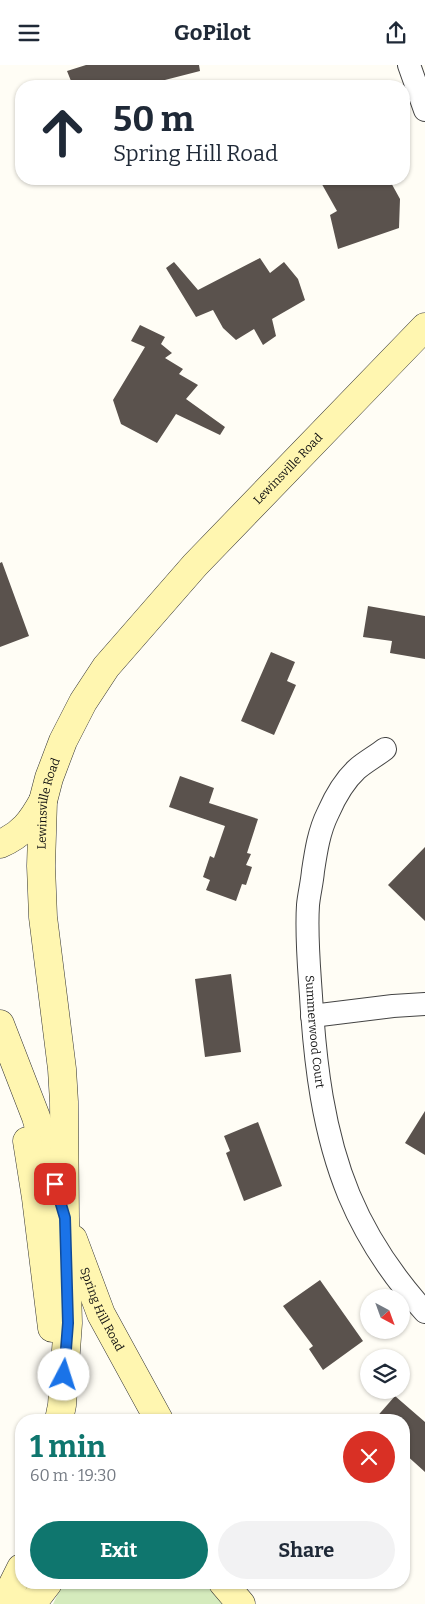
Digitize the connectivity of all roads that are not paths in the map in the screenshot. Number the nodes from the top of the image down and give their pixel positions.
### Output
1 (409, 65) edge
2 (425, 110) edge
3 (425, 327) edge
4 (385, 749) dead end
5 (43, 801) junction
6 (0, 844) edge
7 (425, 1004) edge
8 (312, 1016) junction
9 (0, 1024) edge
10 (65, 1218) junction
11 (425, 1312) edge
12 (60, 1412) edge
13 (156, 1414) edge
14 (15, 1580) edge
15 (25, 1589) edge
16 (43, 1589) edge
17 (228, 1589) edge
18 (249, 1589) edge
19 (3, 1604) edge
20 (24, 1604) edge
21 (32, 1604) edge
22 (241, 1604) edge
23 (258, 1604) edge

1 - 2 street
3 - 5 main road, Lewinsville Road
4 - 8 street, Summerwood Court
5 - 6 main road
5 - 10 main road, Lewinsville Road
7 - 8 street
8 - 11 street, Summerwood Court
9 - 10 main road, Spring Hill Road
9 - 12 main road
10 - 12 main road, Lewinsville Road
10 - 13 main road, Spring Hill Road
14 - 19 main road
15 - 20 main road
16 - 21 main road
17 - 22 main road
18 - 23 main road

